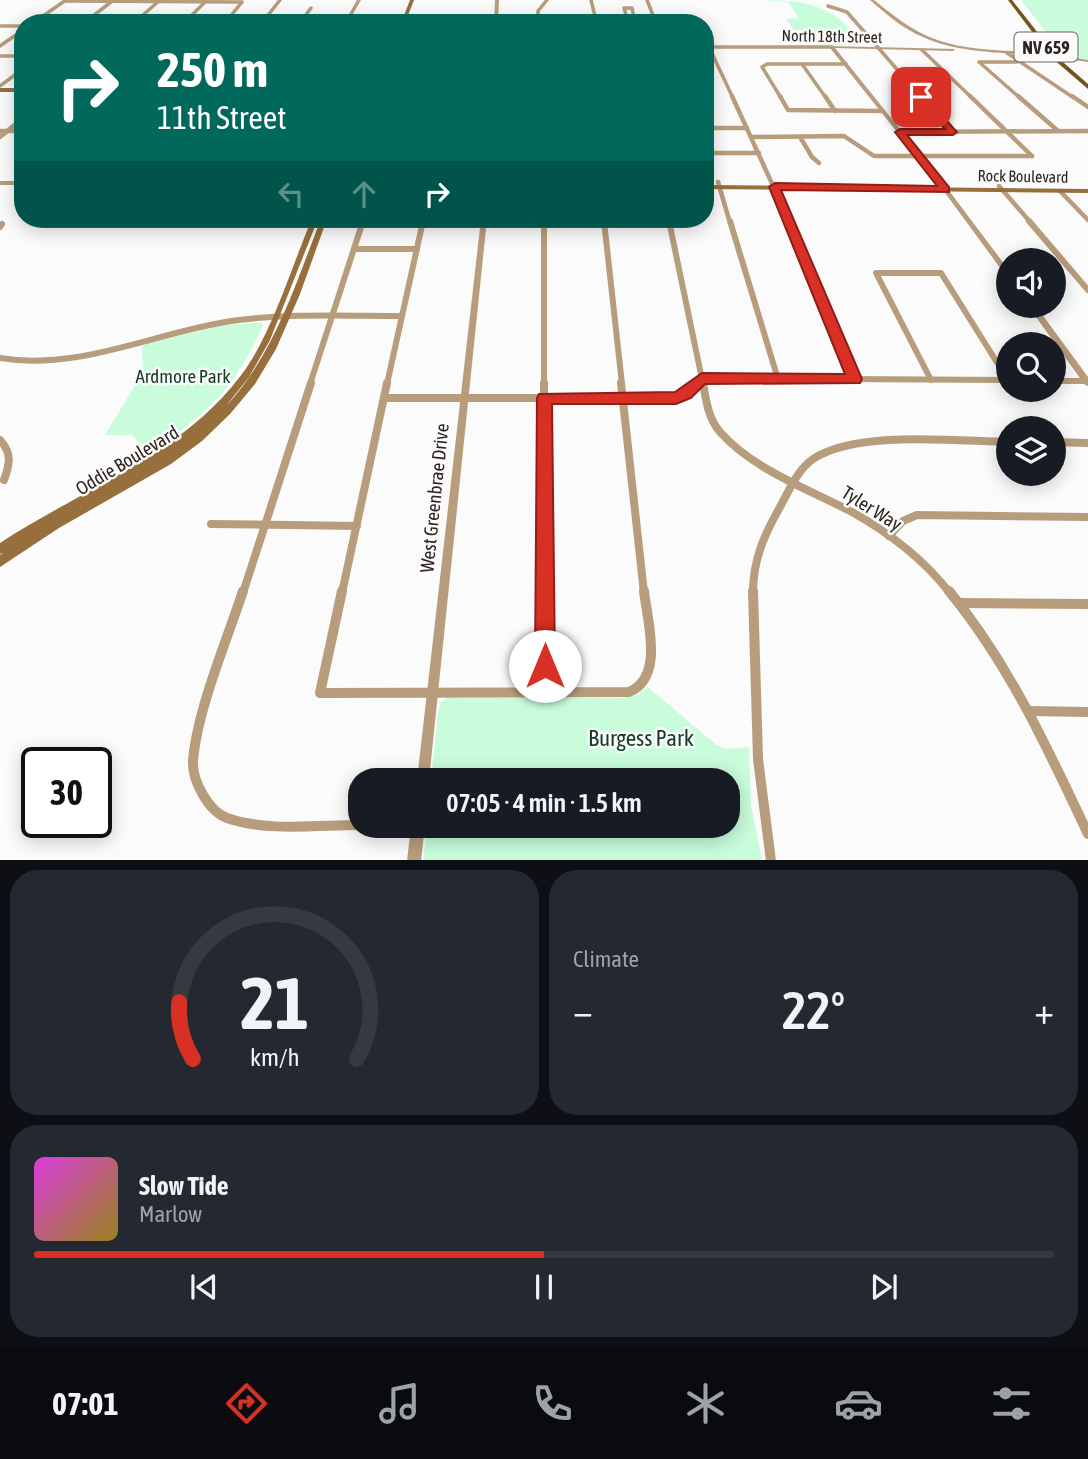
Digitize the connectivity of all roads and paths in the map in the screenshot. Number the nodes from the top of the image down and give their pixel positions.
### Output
1 (280, 0) edge
2 (872, 0) edge
3 (1010, 0) edge
4 (1017, 0) edge
5 (65, 1) edge
6 (113, 1) edge
7 (159, 1) edge
8 (207, 1) edge
9 (828, 6) dead end
10 (311, 8) dead end
11 (46, 14) edge
12 (96, 14) edge
13 (144, 14) edge
14 (193, 14) edge
15 (232, 14) edge
16 (268, 14) edge
17 (307, 14) edge
18 (626, 14) edge
19 (633, 14) edge
20 (14, 35) edge
21 (0, 46) edge
22 (714, 47) edge
23 (832, 47) junction
24 (957, 47) junction
25 (880, 48) junction
26 (922, 50) junction
27 (1007, 53) junction
28 (1054, 57) junction
29 (1061, 57) junction
30 (714, 61) edge
31 (1088, 61) edge
32 (1018, 62) junction
33 (803, 64) junction
34 (846, 64) junction
35 (14, 76) edge
36 (1088, 84) edge
37 (0, 88) edge
38 (1088, 107) edge
39 (835, 111) junction
40 (883, 111) junction
41 (14, 126) edge
42 (714, 128) edge
43 (747, 128) junction
44 (0, 131) edge
45 (8, 131) junction
46 (14, 131) edge
47 (1006, 131) junction
48 (1057, 131) junction
49 (1088, 131) edge
50 (900, 132) junction
51 (953, 132) junction
52 (800, 136) junction
53 (0, 137) edge
54 (751, 137) junction
55 (714, 153) edge
56 (759, 153) junction
57 (920, 157) junction
58 (819, 163) dead end
59 (714, 185) edge
60 (718, 185) junction
61 (774, 185) junction
62 (944, 187) junction
63 (1001, 188) junction
64 (1088, 189) edge
65 (1060, 191) junction
66 (1088, 220) edge
67 (312, 228) edge
68 (320, 228) edge
69 (361, 228) edge
70 (421, 228) edge
71 (483, 228) edge
72 (544, 228) edge
73 (605, 228) edge
74 (671, 228) edge
75 (355, 249) junction
76 (417, 249) junction
77 (996, 258) edge
78 (1088, 290) edge
79 (280, 316) junction
80 (333, 316) junction
81 (402, 316) junction
82 (1041, 318) edge
83 (0, 358) edge
84 (996, 361) edge
85 (702, 379) junction
86 (778, 379) junction
87 (855, 379) junction
88 (932, 380) junction
89 (996, 380) edge
90 (1066, 381) edge
91 (1088, 381) edge
92 (384, 398) junction
93 (464, 398) junction
94 (544, 398) junction
95 (623, 398) junction
96 (0, 440) edge
97 (996, 442) edge
98 (1066, 442) edge
99 (1088, 443) edge
100 (4, 480) dead end
101 (795, 481) junction
102 (1088, 517) edge
103 (211, 524) dead end
104 (265, 524) junction
105 (356, 526) junction
106 (889, 536) junction
107 (0, 550) edge
108 (0, 562) edge
109 (961, 603) junction
110 (1088, 604) edge
111 (545, 692) junction
112 (432, 693) junction
113 (1029, 711) junction
114 (1088, 712) edge
115 (424, 768) edge
116 (348, 825) edge
117 (1088, 834) edge
118 (417, 838) edge
119 (414, 860) edge
120 (771, 860) edge

1 - 16 street
2 - 24 street
3 - 28 main road, NV 659
4 - 29 main road, NV 659
5 - 6 street
5 - 11 street
6 - 7 street
6 - 12 street
7 - 8 street
7 - 13 street
8 - 14 street
8 - 15 street
9 - 25 street
10 - 17 street
18 - 19 street
20 - 21 street
22 - 23 street, North 18th Street
23 - 25 street, North 18th Street
23 - 34 street
24 - 26 street, North 18th Street
24 - 27 street
25 - 26 street, North 18th Street
25 - 51 street
26 - 47 street
27 - 28 street
27 - 32 street
28 - 29 street
28 - 36 main road, NV 659
29 - 31 street
29 - 36 main road, NV 659
30 - 43 street
32 - 38 street
32 - 48 street
33 - 34 street
33 - 39 street
33 - 39 street
34 - 40 street
35 - 37 street
39 - 40 street
40 - 50 street
41 - 45 street
42 - 43 street
43 - 54 street
44 - 45 street
45 - 46 street
45 - 53 street
47 - 48 street
47 - 51 street
47 - 57 street
48 - 49 street
50 - 51 street
50 - 57 street
52 - 54 street
52 - 57 street
52 - 58 street
54 - 56 street
55 - 56 street
56 - 61 street
57 - 62 street
59 - 60 main road, Rock Boulevard
60 - 61 main road, Rock Boulevard
60 - 86 street
61 - 62 main road, Rock Boulevard
61 - 87 street
62 - 63 main road, Rock Boulevard
62 - 77 street
63 - 64 main road, Rock Boulevard
63 - 65 main road, Rock Boulevard
63 - 78 street
64 - 65 main road, Rock Boulevard
65 - 66 street
67 - 79 main road, Oddie Boulevard
68 - 79 main road, Oddie Boulevard
69 - 75 street
70 - 76 street
71 - 93 street, West Greenbrae Drive
72 - 94 street
73 - 95 street
74 - 85 street, Tyler Way
75 - 76 street
75 - 80 street
76 - 81 street
79 - 80 street
79 - 83 street
79 - 107 main road, Oddie Boulevard
79 - 108 main road, Oddie Boulevard
80 - 81 street
80 - 104 street
81 - 92 street
82 - 91 street
84 - 88 street
85 - 86 street
85 - 95 street
85 - 101 street, Tyler Way
86 - 87 street
87 - 88 street
88 - 89 street
90 - 91 street
92 - 93 street
92 - 105 street
93 - 94 street
93 - 112 street, West Greenbrae Drive
94 - 95 street
94 - 111 street
95 - 111 street
96 - 100 street
97 - 101 street
98 - 99 street
101 - 106 street, Tyler Way
101 - 120 street
102 - 106 street
103 - 104 street
104 - 105 street
104 - 116 street
105 - 112 street
106 - 109 street, Tyler Way
109 - 110 street
109 - 113 street, Tyler Way
111 - 112 street
112 - 115 street, West Greenbrae Drive
113 - 114 street
113 - 117 street, Tyler Way
118 - 119 street

